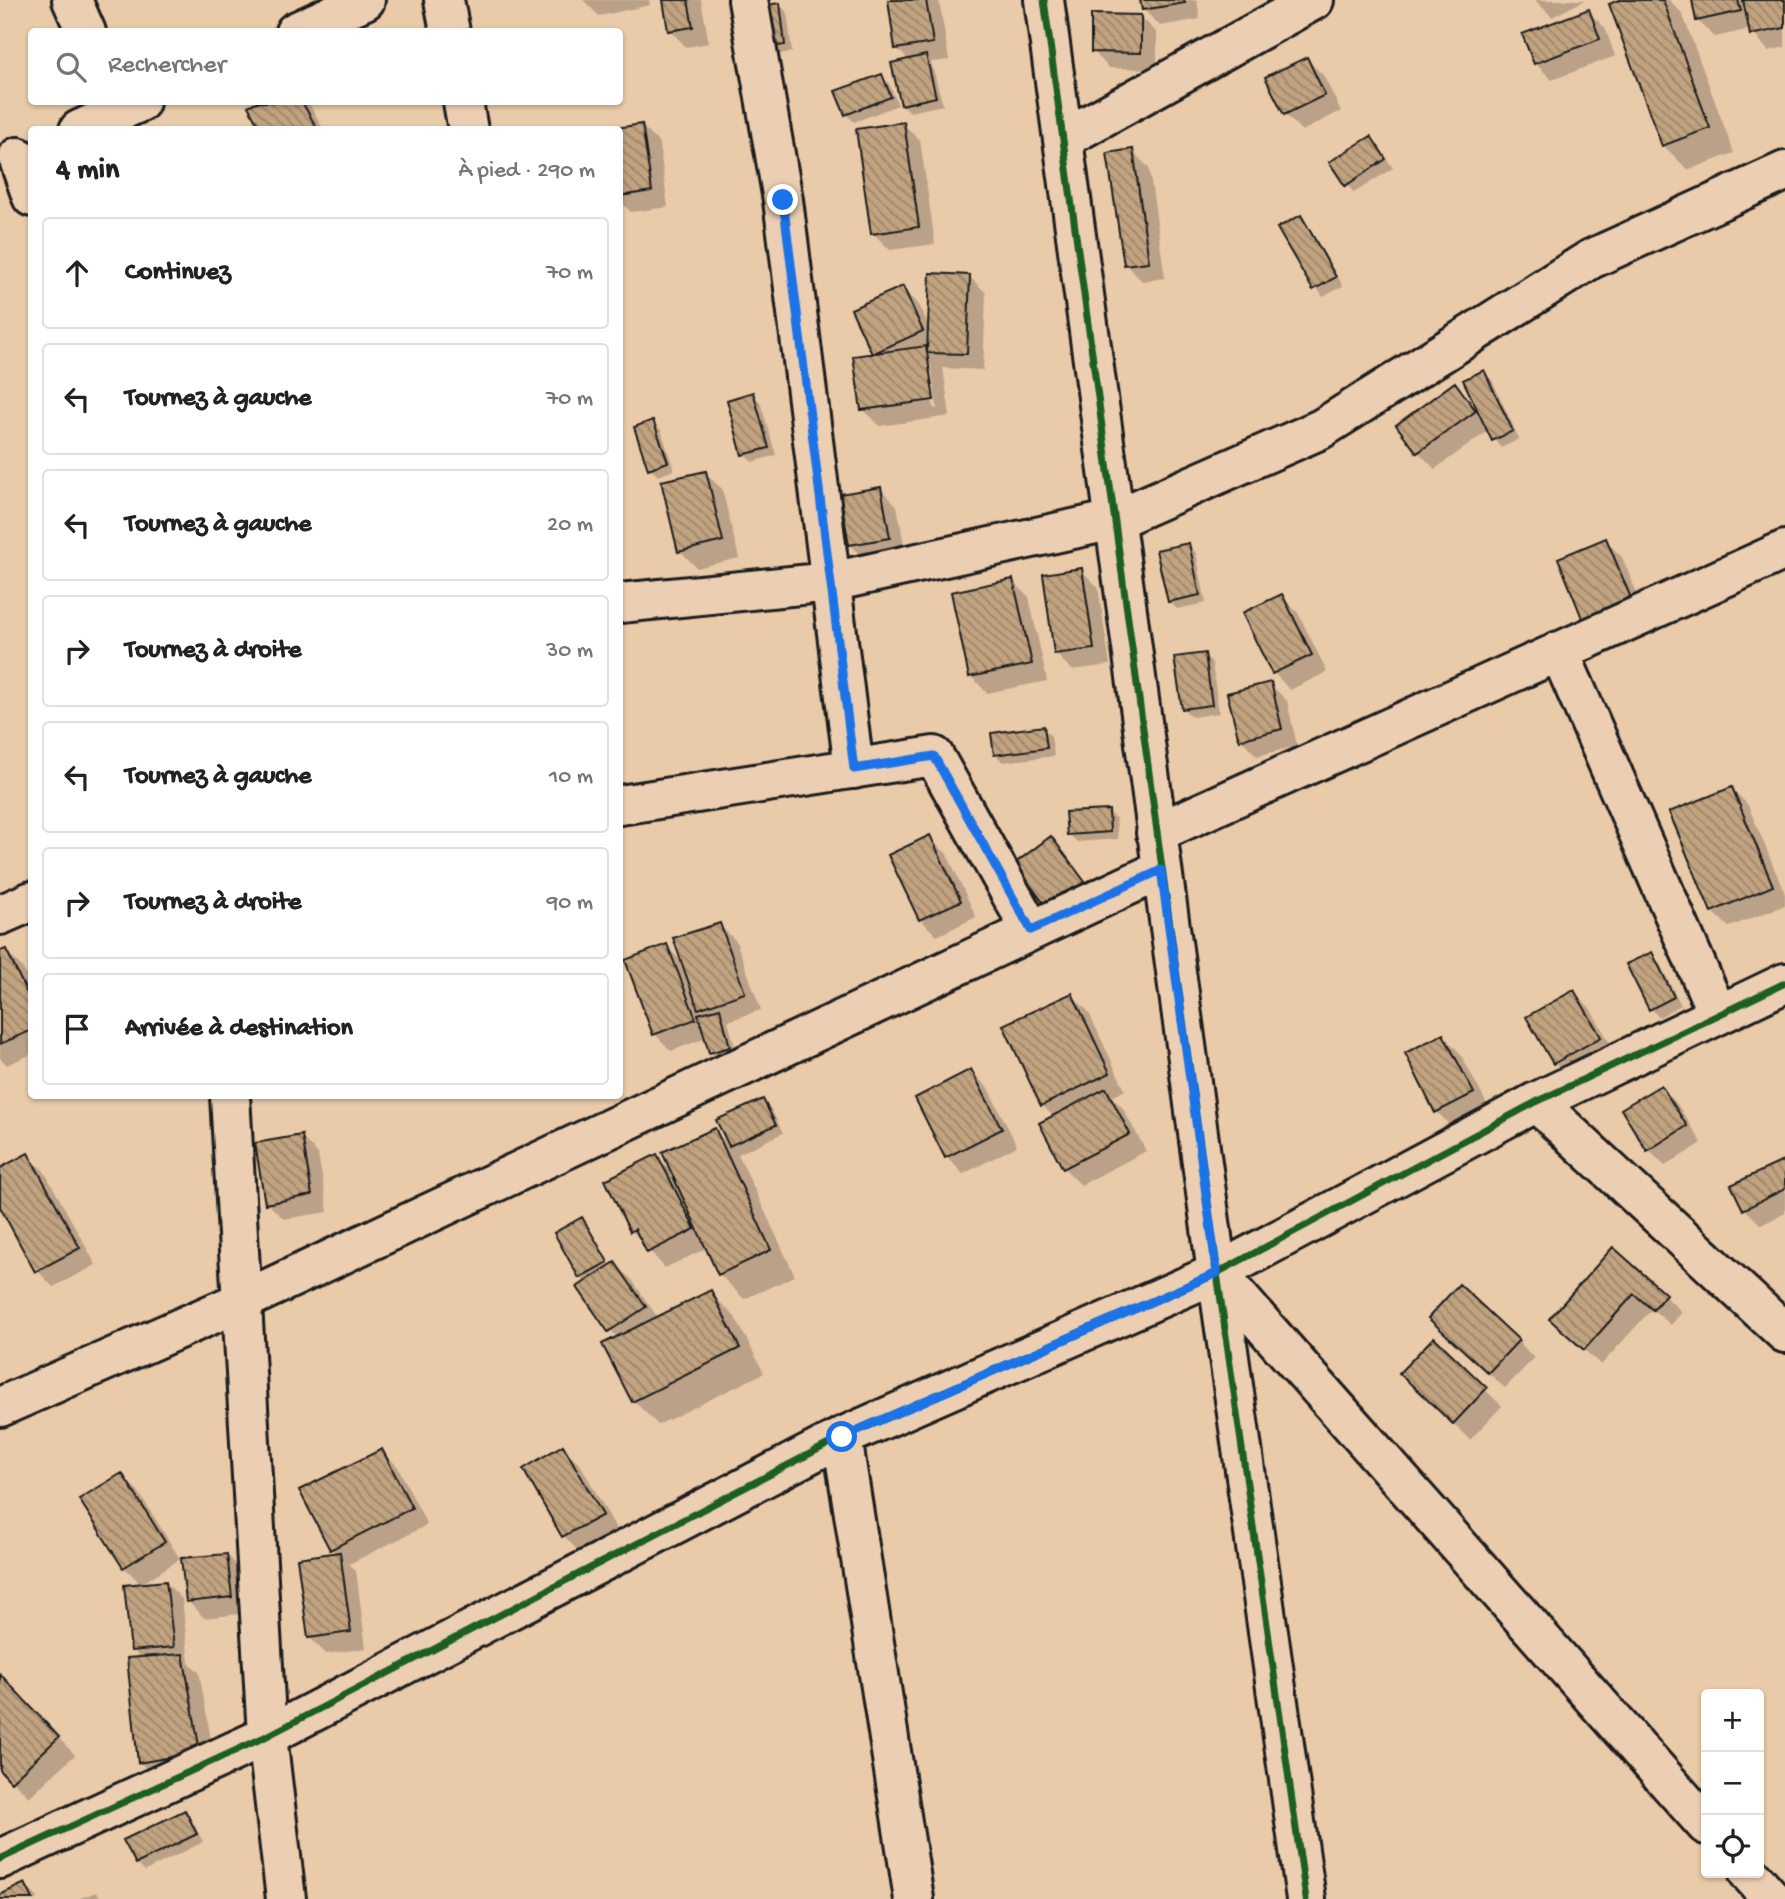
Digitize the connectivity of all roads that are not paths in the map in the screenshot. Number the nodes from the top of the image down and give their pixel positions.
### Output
1 (72, 0) edge
2 (365, 0) edge
3 (444, 0) edge
4 (748, 0) edge
5 (1044, 0) edge
6 (1314, 0) edge
7 (84, 28) edge
8 (304, 28) edge
9 (449, 28) edge
10 (124, 105) edge
11 (464, 105) edge
12 (86, 126) edge
13 (467, 126) edge
14 (1063, 139) junction
15 (16, 158) edge
16 (1785, 171) edge
17 (28, 187) edge
18 (1114, 520) junction
19 (1785, 550) edge
20 (831, 582) junction
21 (623, 603) edge
22 (1559, 651) junction
23 (854, 769) junction
24 (623, 805) edge
25 (1159, 851) junction
26 (28, 903) edge
27 (0, 915) edge
28 (1031, 930) junction
29 (1785, 983) edge
30 (1718, 1015) junction
31 (230, 1099) edge
32 (1536, 1102) junction
33 (1217, 1273) junction
34 (242, 1301) junction
35 (1785, 1333) edge
36 (0, 1407) edge
37 (842, 1437) junction
38 (267, 1736) junction
39 (1701, 1819) edge
40 (0, 1859) edge
41 (1753, 1878) edge
42 (286, 1899) edge
43 (914, 1899) edge
44 (1306, 1899) edge
45 (1772, 1899) edge

1 - 7 street
2 - 8 street
3 - 9 street
4 - 20 street
5 - 14 street
6 - 14 street
10 - 12 street
11 - 13 street
14 - 18 street
15 - 17 street
16 - 18 street
18 - 20 street
18 - 25 street
19 - 22 street
20 - 21 street
20 - 23 street
22 - 25 street
22 - 30 street
23 - 24 street
23 - 28 street
25 - 28 street
25 - 33 street
26 - 27 street
28 - 34 street
29 - 30 street
30 - 32 street
31 - 34 street
32 - 33 street
32 - 35 street
33 - 37 street
33 - 39 street
33 - 44 street
34 - 36 street
34 - 38 street
37 - 38 street
37 - 43 street
38 - 40 street
38 - 42 street
41 - 45 street

